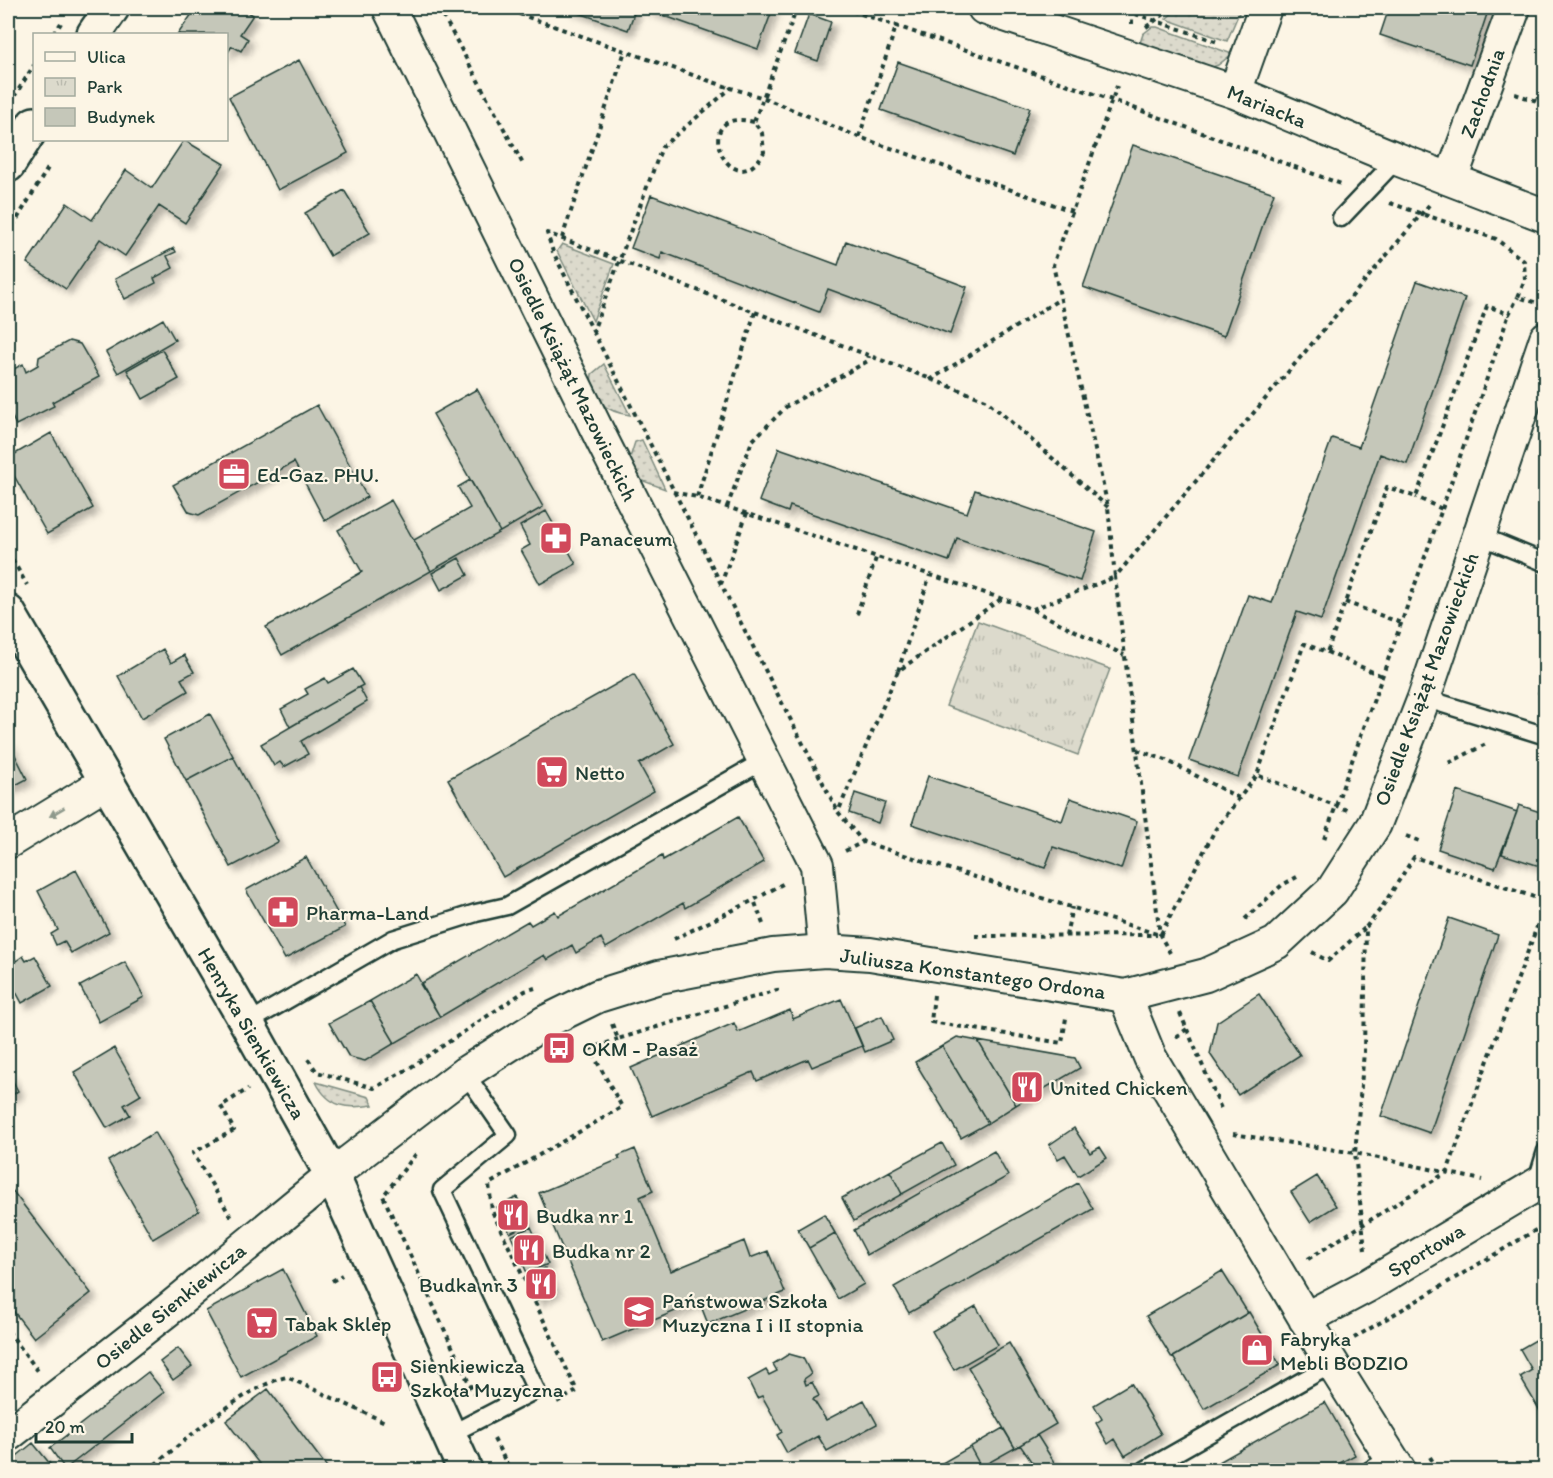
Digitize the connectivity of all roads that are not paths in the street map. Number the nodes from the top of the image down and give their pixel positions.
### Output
1 (112, 8) edge
2 (389, 8) edge
3 (984, 8) edge
4 (1265, 8) edge
5 (1514, 8) edge
6 (95, 33) edge
7 (1235, 92) junction
8 (33, 126) edge
9 (1396, 159) junction
10 (8, 165) edge
11 (1451, 179) junction
12 (1545, 216) edge
13 (1341, 218) dead end
14 (1545, 338) edge
15 (1478, 535) junction
16 (1545, 563) edge
17 (19, 602) edge
18 (1424, 698) junction
19 (1545, 736) edge
20 (765, 760) junction
21 (106, 782) junction
22 (8, 842) edge
23 (825, 951) junction
24 (1125, 996) junction
25 (247, 1023) junction
26 (465, 1073) junction
27 (1545, 1151) edge
28 (332, 1175) junction
29 (1535, 1185) edge
30 (1305, 1319) junction
31 (1332, 1364) junction
32 (8, 1435) edge
33 (449, 1435) junction
34 (1387, 1466) edge
35 (465, 1470) edge
36 (1145, 1470) edge

1 - 6 street
2 - 20 street, Osiedle Książąt Mazowieckich
3 - 7 street, Mariacka
4 - 7 street
5 - 11 street, Zachodnia
7 - 9 street, Mariacka
8 - 10 street
9 - 11 street, Mariacka
9 - 13 lane
11 - 12 street, Mariacka
14 - 15 street, Osiedle Książąt Mazowieckich
15 - 16 lane
15 - 18 street, Osiedle Książąt Mazowieckich
17 - 21 street, Henryka Sienkiewicza
18 - 19 lane
18 - 24 street, Osiedle Książąt Mazowieckich
20 - 23 street, Osiedle Książąt Mazowieckich
20 - 25 lane
21 -> 22 street
21 - 25 street, Henryka Sienkiewicza
23 - 24 street, Juliusza Konstantego Ordona
23 - 26 street, Juliusza Konstantego Ordona
24 - 30 street, Juliusza Konstantego Ordona
25 - 28 street, Henryka Sienkiewicza
26 - 28 street, Juliusza Konstantego Ordona
26 - 33 lane
27 - 29 lane
28 - 32 street, Osiedle Sienkiewicza
28 - 33 street, Henryka Sienkiewicza
29 - 30 street, Sportowa
30 - 31 street, Juliusza Konstantego Ordona
31 - 34 street, Juliusza Konstantego Ordona
31 - 36 lane
33 - 35 street, Henryka Sienkiewicza

